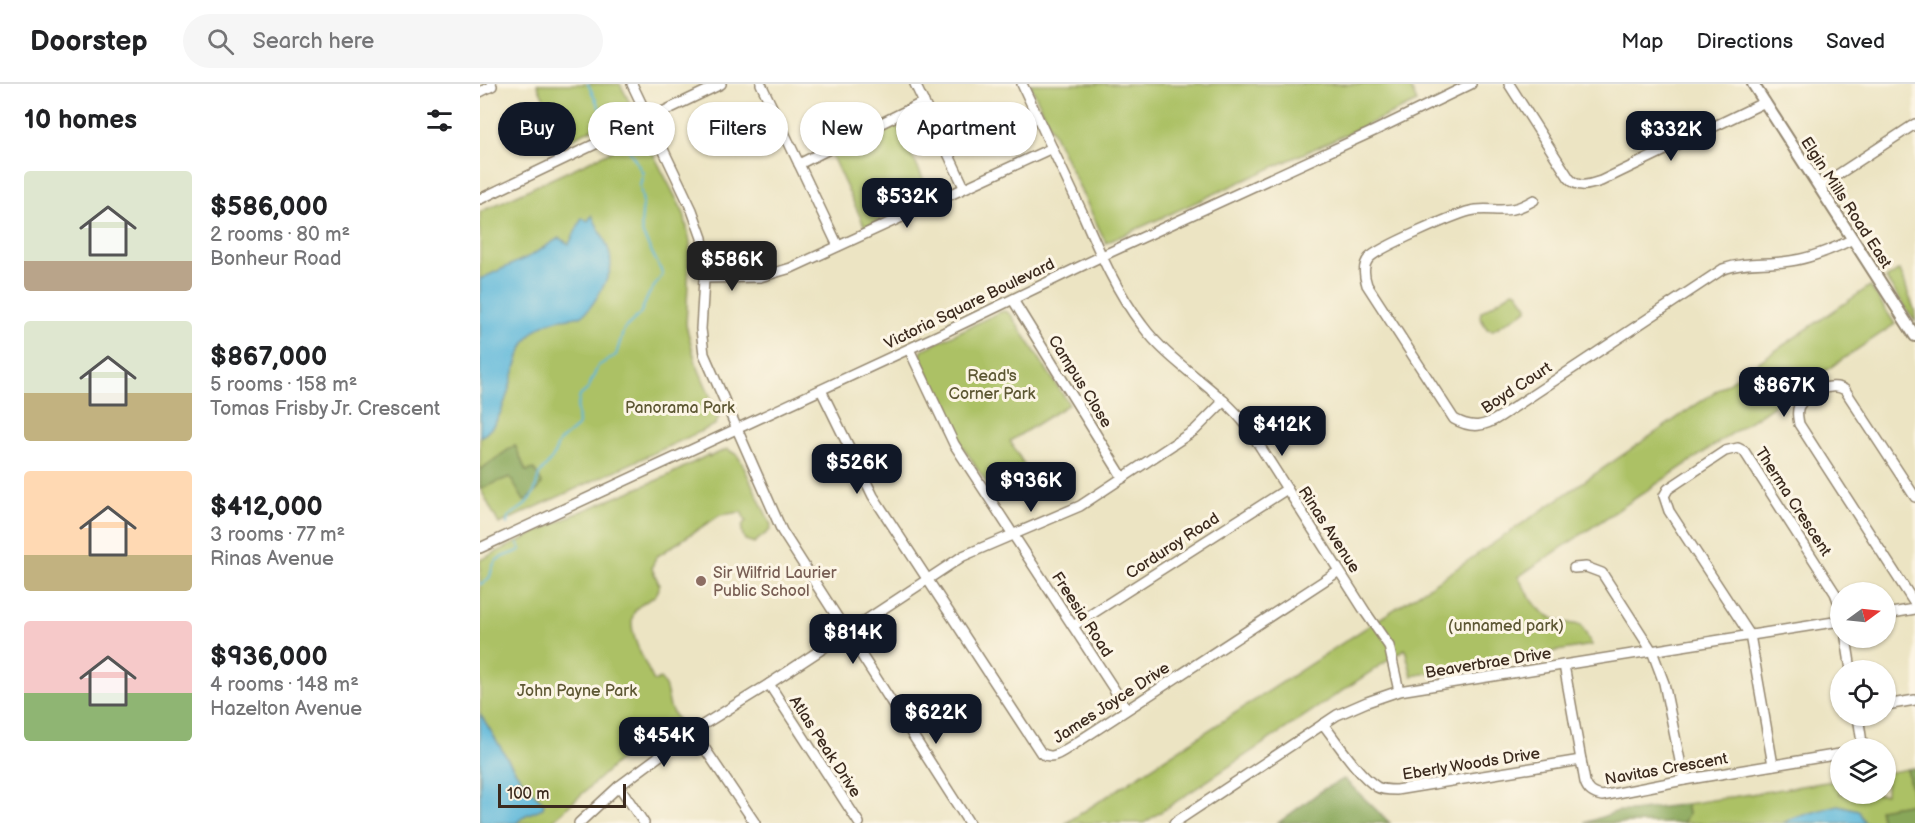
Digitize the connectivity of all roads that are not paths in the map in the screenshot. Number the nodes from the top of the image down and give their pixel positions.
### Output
1 (491, 84) edge
2 (632, 84) edge
3 (721, 84) edge
4 (761, 84) edge
5 (915, 84) edge
6 (1022, 84) edge
7 (1471, 84) edge
8 (1509, 84) edge
9 (1754, 84) edge
10 (480, 92) edge
11 (640, 102) edge
12 (924, 102) edge
13 (1765, 102) junction
14 (675, 105) edge
15 (896, 116) edge
16 (1915, 124) edge
17 (588, 147) edge
18 (1052, 148) junction
19 (666, 156) edge
20 (949, 156) edge
21 (799, 164) junction
22 (964, 188) junction
23 (1820, 188) junction
24 (480, 199) edge
25 (1534, 200) dead end
26 (1853, 239) junction
27 (838, 246) junction
28 (1102, 256) junction
29 (704, 278) junction
30 (1012, 300) junction
31 (1915, 336) edge
32 (909, 349) junction
33 (821, 390) junction
34 (1224, 401) junction
35 (737, 429) junction
36 (1123, 478) junction
37 (1287, 489) junction
38 (1915, 497) edge
39 (1013, 536) junction
40 (480, 548) edge
41 (1574, 568) dead end
42 (1339, 570) junction
43 (928, 580) junction
44 (1830, 585) edge
45 (1915, 607) edge
46 (1896, 612) edge
47 (1830, 623) edge
48 (1074, 626) junction
49 (848, 633) junction
50 (1750, 635) junction
51 (1652, 651) junction
52 (1564, 665) junction
53 (769, 684) junction
54 (1399, 691) junction
55 (1915, 700) edge
56 (1896, 703) edge
57 (1127, 709) junction
58 (1323, 724) junction
59 (693, 731) junction
60 (1830, 756) edge
61 (1581, 760) junction
62 (1773, 765) junction
63 (1684, 780) junction
64 (619, 786) junction
65 (579, 823) edge
66 (644, 823) edge
67 (755, 823) edge
68 (859, 823) edge
69 (969, 823) edge
70 (1173, 823) edge

1 - 10 street
2 - 11 street
3 - 14 street
4 - 21 street
5 - 12 street
6 - 18 street, Rinas Avenue
7 - 28 street, Victoria Square Boulevard
8 - 13 street
9 - 13 main road, Elgin Mills Road East
13 - 23 main road, Elgin Mills Road East
15 - 21 street
16 - 23 street
17 - 24 street
18 - 22 street
18 - 28 street, Rinas Avenue
19 - 29 street
20 - 22 street
21 - 27 street
22 - 27 street
23 - 26 main road, Elgin Mills Road East
25 - 26 street, Boyd Court
26 - 31 main road, Elgin Mills Road East
27 - 29 street
28 - 30 street, Victoria Square Boulevard
28 - 34 street, Rinas Avenue
29 - 35 street
30 - 32 street, Victoria Square Boulevard
30 - 36 street, Campus Close
32 - 33 street, Victoria Square Boulevard
32 - 39 street, Freesia Road
33 - 35 street, Victoria Square Boulevard
33 - 43 street, James Joyce Drive
34 - 36 street
34 - 37 street, Rinas Avenue
35 - 40 street, Victoria Square Boulevard
35 - 49 street
36 - 39 street
37 - 42 street, Rinas Avenue
37 - 48 street, Corduroy Road
38 - 45 street
39 - 43 street
39 - 48 street, Freesia Road
41 - 51 street
42 - 54 street, Rinas Avenue
42 - 57 street, James Joyce Drive
43 - 49 street
43 - 57 street, James Joyce Drive
44 - 50 street, Therma Crescent
45 - 46 street
47 - 50 street, Beaverbrae Drive
48 - 57 street, Freesia Road
49 - 53 street
49 - 69 street
50 - 51 street, Beaverbrae Drive
50 - 62 street
51 - 52 street, Beaverbrae Drive
51 - 63 street
52 - 54 street, Beaverbrae Drive
52 - 61 street, Navitas Crescent
53 - 59 street
53 - 68 street, Atlas Peak Drive
54 - 58 street, Beaverbrae Drive
55 - 56 street
58 - 61 street, Eberly Woods Drive
58 - 70 street, Beaverbrae Drive
59 - 64 street
59 - 67 street
60 - 62 street, Navitas Crescent
61 - 63 street, Navitas Crescent
62 - 63 street, Navitas Crescent
64 - 65 street
64 - 66 street

